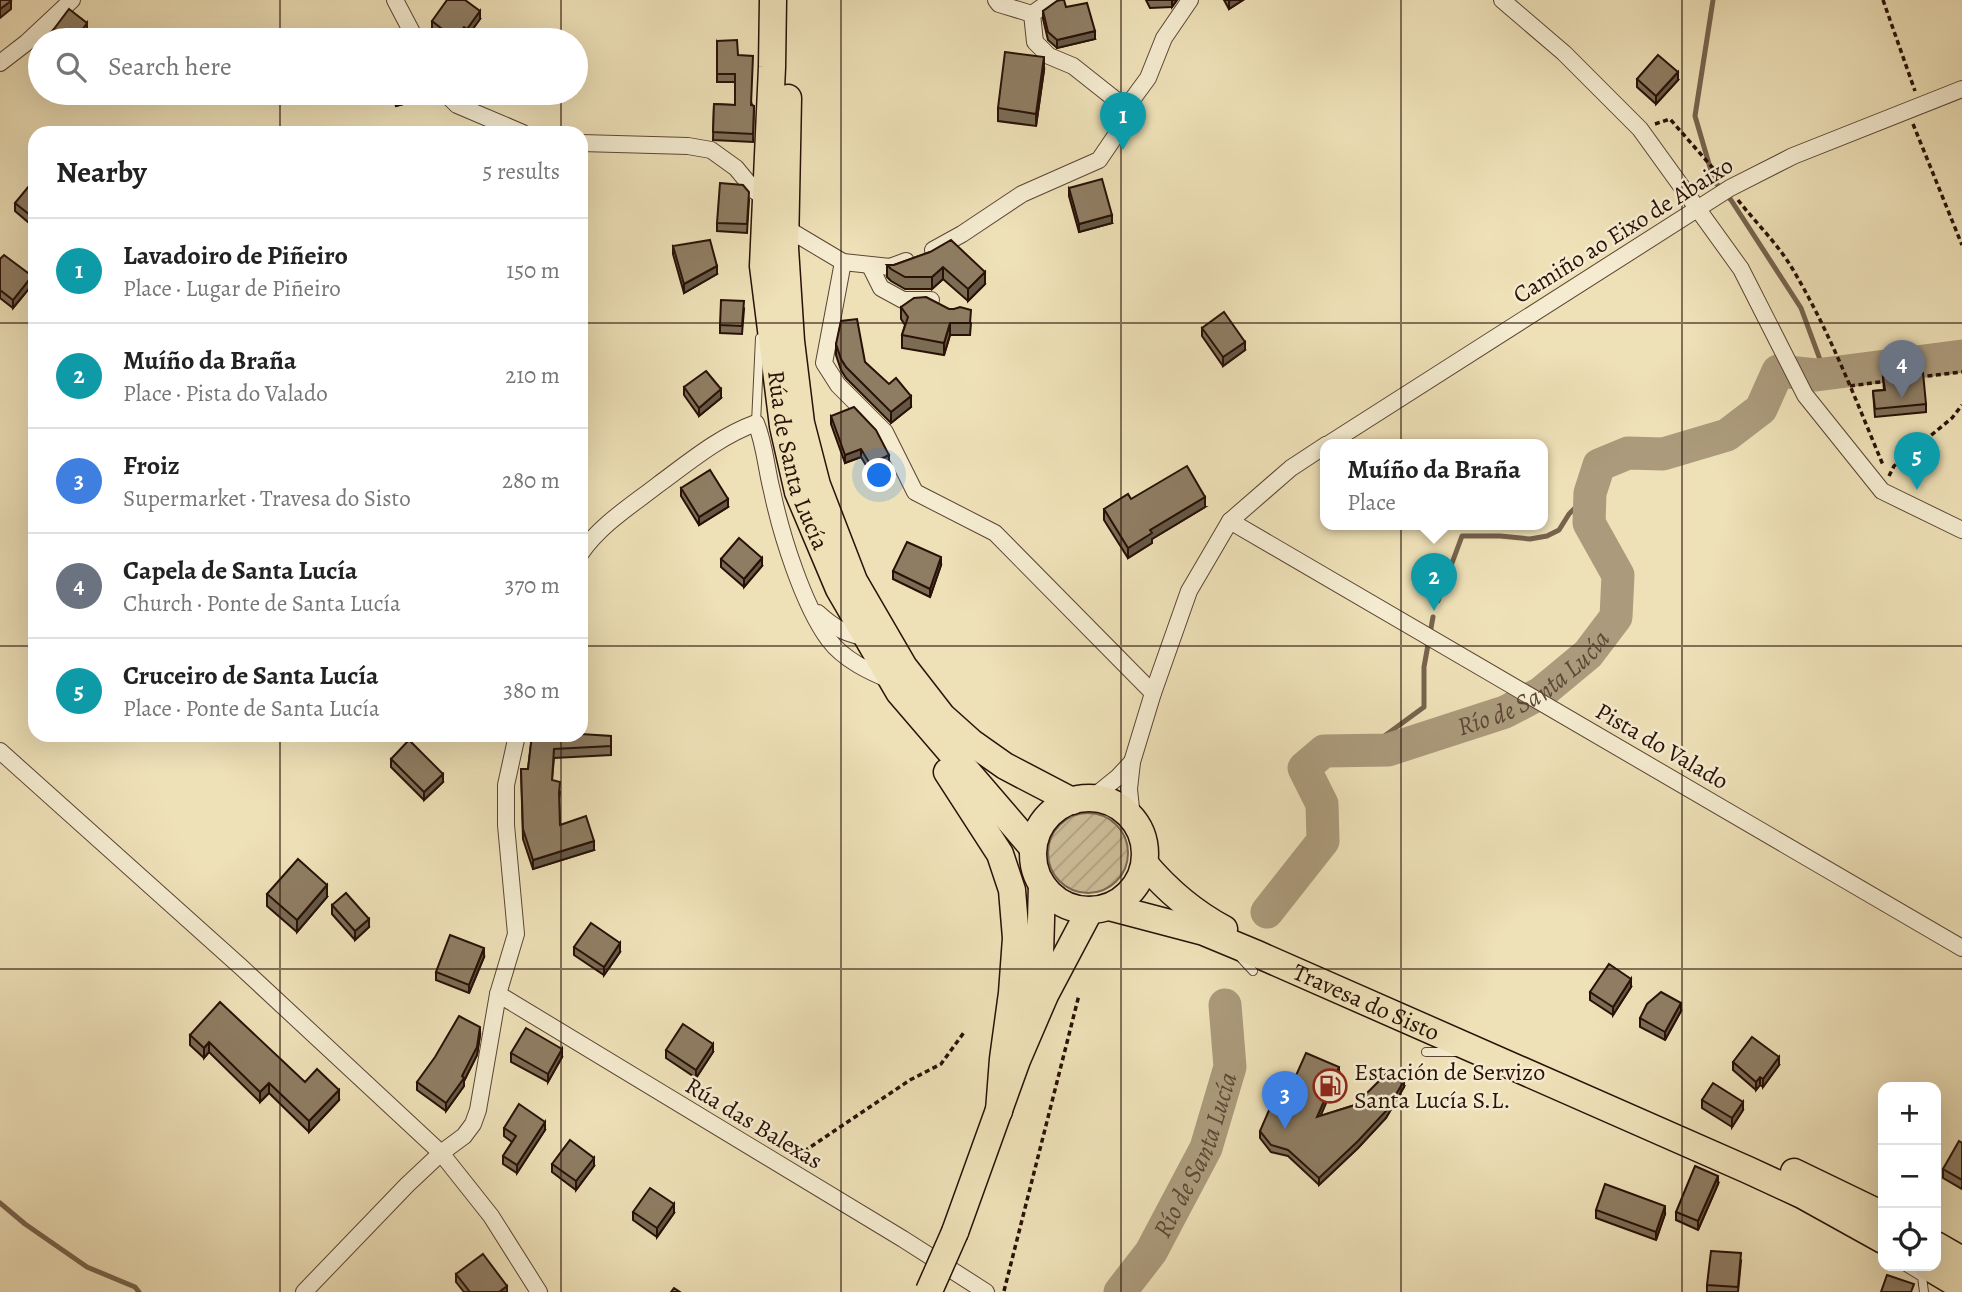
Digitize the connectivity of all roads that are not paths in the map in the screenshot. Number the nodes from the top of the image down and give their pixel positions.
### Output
1 (72, 0) edge
2 (395, 0) edge
3 (773, 0) edge
4 (789, 0) edge
5 (996, 0) edge
6 (1052, 0) edge
7 (1191, 0) edge
8 (1502, 0) edge
9 (1032, 14) junction
10 (42, 28) edge
11 (410, 28) edge
12 (28, 41) edge
13 (0, 63) edge
14 (1962, 89) edge
15 (457, 105) edge
16 (1126, 108) junction
17 (506, 126) edge
18 (588, 143) edge
19 (766, 199) junction
20 (1697, 208) junction
21 (786, 228) junction
22 (843, 262) junction
23 (763, 265) junction
24 (870, 266) junction
25 (941, 305) edge
26 (761, 320) dead end
27 (760, 333) dead end
28 (796, 383) junction
29 (756, 423) junction
30 (1335, 439) edge
31 (1320, 449) edge
32 (1230, 521) junction
33 (1962, 530) edge
34 (588, 546) edge
35 (811, 607) junction
36 (869, 639) junction
37 (838, 649) junction
38 (892, 681) junction
39 (1153, 693) junction
40 (913, 710) junction
41 (942, 716) junction
42 (515, 742) edge
43 (0, 751) edge
44 (1132, 762) junction
45 (1082, 799) junction
46 (1132, 818) junction
47 (1033, 848) junction
48 (1145, 864) junction
49 (1042, 885) junction
50 (1099, 909) junction
51 (1221, 939) junction
52 (1962, 948) edge
53 (1253, 971) dead end
54 (498, 994) junction
55 (1426, 1052) dead end
56 (1466, 1056) dead end
57 (1017, 1060) junction
58 (1479, 1062) dead end
59 (999, 1111) junction
60 (441, 1153) junction
61 (1748, 1170) junction
62 (1801, 1175) junction
63 (1839, 1209) junction
64 (1878, 1213) edge
65 (1878, 1243) edge
66 (1912, 1271) edge
67 (304, 1292) edge
68 (539, 1292) edge
69 (929, 1292) edge
70 (986, 1292) edge
71 (1923, 1292) edge

1 - 10 street
2 - 11 street
3 - 19 highway, Rúa de Santa Lucía
4 - 21 highway, Rúa de Santa Lucía
5 - 9 street
6 - 9 street
7 - 16 street
8 - 20 street
9 - 16 street
12 - 13 street
14 - 20 street, Camiño ao Eixo de Abaixo
15 - 17 street
16 - 24 street
18 - 19 street
19 - 23 highway, Rúa de Santa Lucía
20 - 30 street, Camiño ao Eixo de Abaixo
20 - 33 street
21 - 22 street
21 - 28 highway, Rúa de Santa Lucía
22 - 24 street
22 - 39 street
23 - 26 lane
23 - 36 highway, Rúa de Santa Lucía
24 - 25 street
27 - 29 lane
28 - 36 street
28 - 41 highway, Rúa de Santa Lucía
29 - 34 street
29 - 35 street
31 - 32 street, Camiño ao Eixo de Abaixo
32 - 39 street, Camiño ao Eixo de Abaixo
32 - 52 street, Pista do Valado
35 - 36 street
35 - 37 street
36 - 37 street
36 - 38 highway, Rúa de Santa Lucía
36 - 41 street
37 - 38 street
38 - 40 highway, Rúa de Santa Lucía
39 - 44 street, Camiño ao Eixo de Abaixo
40 - 47 highway, Rúa de Santa Lucía
40 - 59 highway
41 - 45 highway, Rúa de Santa Lucía
42 - 54 street
43 - 60 street
44 - 45 street
44 - 46 street
45 - 46 highway
45 - 47 highway
46 - 48 highway
47 - 49 highway
48 - 50 highway
48 - 62 highway, Travesa do Sisto
49 - 50 highway
49 - 57 highway
50 - 51 highway, Travesa do Sisto
50 - 57 highway
51 - 53 lane
51 - 61 highway, Travesa do Sisto
54 - 60 street
54 - 70 street, Rúa das Balexas
55 - 56 lane
57 - 59 highway
58 - 61 lane
59 - 69 highway, bridge
60 - 67 street
60 - 68 street
61 - 63 highway, Travesa do Sisto
62 - 63 lane
62 - 64 highway, Travesa do Sisto
63 - 65 highway, Travesa do Sisto
66 - 71 lane

